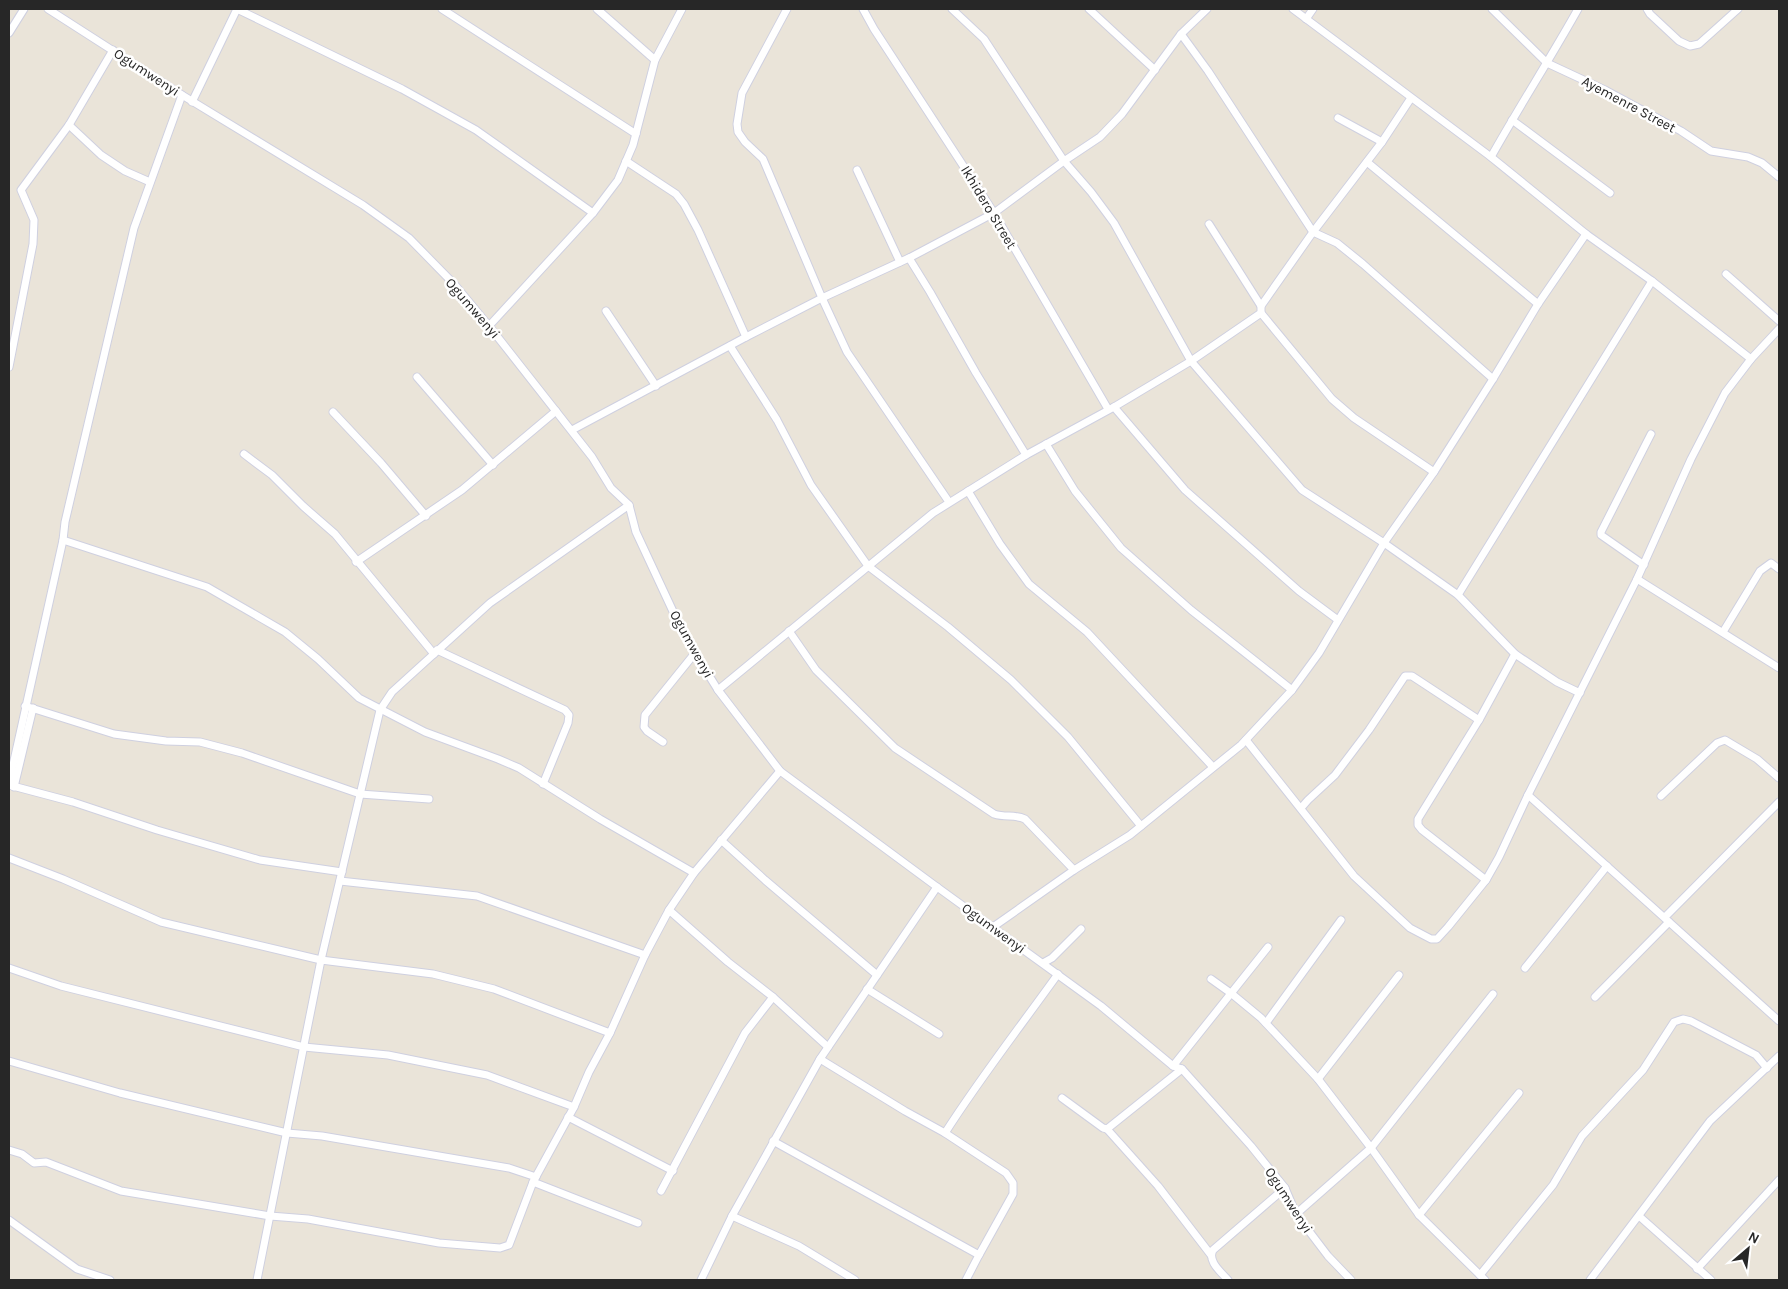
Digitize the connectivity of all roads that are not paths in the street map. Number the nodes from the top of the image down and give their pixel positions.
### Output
1 (24, 9) edge
2 (48, 9) edge
3 (237, 9) edge
4 (442, 9) edge
5 (597, 9) edge
6 (682, 9) edge
7 (787, 9) edge
8 (863, 9) edge
9 (952, 9) edge
10 (1089, 9) edge
11 (1207, 9) edge
12 (1293, 9) edge
13 (1313, 9) edge
14 (1492, 9) edge
15 (1578, 9) edge
16 (1646, 9) edge
17 (1738, 9) edge
18 (1306, 18) junction
19 (9, 33) edge
20 (1181, 34) junction
21 (113, 50) junction
22 (655, 60) junction
23 (1547, 63) junction
24 (1155, 70) junction
25 (182, 95) junction
26 (1411, 98) junction
27 (192, 102) junction
28 (1338, 118) dead end
29 (1512, 120) junction
30 (69, 125) junction
31 (636, 134) junction
32 (1382, 142) junction
33 (1491, 157) junction
34 (626, 161) junction
35 (1064, 161) junction
36 (1367, 162) junction
37 (857, 170) dead end
38 (1779, 177) edge
39 (150, 182) junction
40 (1610, 193) dead end
41 (593, 213) junction
42 (994, 213) junction
43 (1209, 224) dead end
44 (1313, 232) junction
45 (1586, 234) junction
46 (909, 258) junction
47 (900, 262) junction
48 (1726, 274) dead end
49 (1652, 281) junction
50 (822, 298) junction
51 (1538, 304) junction
52 (1261, 309) junction
53 (606, 311) dead end
54 (1779, 321) edge
55 (489, 326) junction
56 (1779, 328) edge
57 (746, 337) junction
58 (730, 346) junction
59 (1751, 359) junction
60 (1191, 361) junction
61 (9, 367) edge
62 (418, 377) dead end
63 (1494, 379) junction
64 (656, 386) junction
65 (1111, 408) junction
66 (556, 411) junction
67 (333, 412) dead end
68 (572, 430) junction
69 (1651, 434) dead end
70 (1046, 444) junction
71 (244, 454) dead end
72 (1026, 455) junction
73 (493, 465) junction
74 (1434, 472) junction
75 (968, 491) junction
76 (949, 502) junction
77 (629, 506) junction
78 (426, 516) junction
79 (63, 540) junction
80 (1384, 543) junction
81 (356, 562) junction
82 (1644, 565) junction
83 (868, 566) junction
84 (1779, 569) edge
85 (1637, 579) junction
86 (1458, 595) junction
87 (1338, 620) junction
88 (789, 631) junction
89 (1724, 632) junction
90 (436, 652) junction
91 (696, 653) junction
92 (1515, 654) junction
93 (1779, 668) edge
94 (718, 690) junction
95 (1292, 690) junction
96 (1580, 693) junction
97 (29, 707) junction
98 (380, 710) junction
99 (1479, 720) junction
100 (1246, 740) junction
101 (663, 742) dead end
102 (1213, 767) junction
103 (780, 771) junction
104 (1779, 778) edge
105 (543, 784) junction
106 (11, 785) edge
107 (360, 794) junction
108 (1528, 795) junction
109 (1661, 796) dead end
110 (429, 799) dead end
111 (1779, 802) edge
112 (1301, 808) junction
113 (1141, 826) junction
114 (721, 840) junction
115 (9, 858) edge
116 (1607, 866) junction
117 (1074, 870) junction
118 (342, 872) junction
119 (694, 873) junction
120 (1486, 880) junction
121 (340, 881) junction
122 (937, 887) junction
123 (669, 910) junction
124 (1667, 919) junction
125 (1341, 920) dead end
126 (993, 928) junction
127 (1081, 929) dead end
128 (1268, 948) dead end
129 (645, 955) junction
130 (322, 960) junction
131 (1043, 963) junction
132 (9, 968) edge
133 (1525, 968) dead end
134 (877, 974) junction
135 (1058, 974) junction
136 (1399, 975) dead end
137 (1211, 979) dead end
138 (867, 989) junction
139 (1232, 994) junction
140 (1493, 994) dead end
141 (773, 997) junction
142 (1594, 997) dead end
143 (1779, 1021) edge
144 (1266, 1023) junction
145 (610, 1033) junction
146 (939, 1034) dead end
147 (304, 1047) junction
148 (828, 1047) junction
149 (1779, 1056) edge
150 (820, 1059) junction
151 (9, 1061) edge
152 (1173, 1066) junction
153 (1767, 1068) junction
154 (1182, 1069) junction
155 (1318, 1080) junction
156 (1519, 1093) dead end
157 (1062, 1098) dead end
158 (574, 1107) junction
159 (568, 1117) junction
160 (1107, 1129) junction
161 (287, 1133) junction
162 (945, 1133) junction
163 (773, 1142) junction
164 (1371, 1148) junction
165 (9, 1150) edge
166 (673, 1171) junction
167 (535, 1180) junction
168 (1779, 1180) edge
169 (1285, 1188) junction
170 (661, 1190) dead end
171 (1296, 1214) junction
172 (1418, 1214) junction
173 (270, 1216) junction
174 (732, 1216) junction
175 (1638, 1216) junction
176 (9, 1220) edge
177 (638, 1222) dead end
178 (1211, 1254) junction
179 (979, 1255) junction
180 (1697, 1269) junction
181 (1483, 1278) edge
182 (110, 1280) edge
183 (257, 1280) edge
184 (701, 1280) edge
185 (856, 1280) edge
186 (966, 1280) edge
187 (1228, 1280) edge
188 (1351, 1280) edge
189 (1590, 1280) edge
190 (1709, 1280) edge

1 - 19 street
2 - 21 street, Ogumwenyi
3 - 27 street
3 - 41 street
4 - 31 street
5 - 22 street
6 - 22 street
7 - 50 street
8 - 42 street, Ikhidero Street
9 - 35 street
10 - 24 street
11 - 20 street
12 - 18 street
13 - 18 street
14 - 23 street, Ayemenre Street
15 - 23 street
16 - 17 street
18 - 26 street
20 - 24 street
20 - 44 street
21 - 25 street, Ogumwenyi
21 - 30 street
22 - 31 street
23 - 29 street
23 - 38 street, Ayemenre Street
24 - 35 street
25 - 27 street, Ogumwenyi
25 - 39 street
26 - 32 street
26 - 33 street
27 - 55 street, Ogumwenyi
28 - 32 street
29 - 33 street
29 - 40 street
30 - 39 street
30 - 61 street
31 - 34 street
32 - 36 street
33 - 45 street
34 - 41 street
34 - 57 street
35 - 42 street
35 - 60 street
36 - 44 street
36 - 51 street
37 - 47 street
39 - 79 street
41 - 55 street
42 - 46 street
42 - 65 street, Ikhidero Street
43 - 52 street
44 - 52 street
44 - 63 street
45 - 49 street
45 - 51 street
46 - 47 street
46 - 72 street
47 - 50 street
48 - 54 street
49 - 59 street
49 - 86 street
50 - 57 street
50 - 76 street
51 - 63 street
52 - 60 street
52 - 74 street
53 - 64 street
55 - 66 street, Ogumwenyi
56 - 59 street
57 - 58 street
58 - 64 street
58 - 83 street
59 - 82 street
60 - 65 street
60 - 80 street
62 - 73 street
63 - 74 street
64 - 68 street
65 - 70 street
65 - 87 street, Ikhidero Street
66 - 68 street, Ogumwenyi
66 - 73 street
67 - 78 street
68 - 77 street, Ogumwenyi
69 - 82 street
70 - 72 street
70 - 95 street
71 - 81 street
72 - 75 street
73 - 78 street
74 - 80 street
75 - 76 street
75 - 102 street
76 - 83 street
77 - 90 street
77 - 91 street, Ogumwenyi
78 - 81 street
79 - 97 street
79 - 98 street
80 - 86 street
80 - 87 street
81 - 90 street
82 - 85 street
83 - 88 street
83 - 113 street
84 - 89 street
85 - 89 street
85 - 96 street
86 - 92 street
87 - 95 street
88 - 94 street
88 - 117 street
89 - 93 street
90 - 98 street
90 - 105 street
91 - 94 street, Ogumwenyi
91 - 101 street
92 - 96 street
92 - 99 street
94 - 103 street, Ogumwenyi
95 - 100 street
96 - 108 street
97 - 106 street
97 - 107 street
98 - 105 street
98 - 107 street
99 - 112 street
99 - 120 street
100 - 102 street
100 - 112 street
102 - 113 street
103 - 114 street
103 - 122 street, Ogumwenyi
104 - 109 street
105 - 119 street
106 - 118 street
107 - 110 street
107 - 118 street
108 - 116 street
108 - 120 street
111 - 124 street
112 - 120 street
113 - 117 street
114 - 119 street
114 - 134 street
115 - 130 street
116 - 124 street
116 - 133 street
117 - 126 street
118 - 121 street
119 - 123 street
121 - 129 street
121 - 130 street
122 - 126 street, Ogumwenyi
122 - 134 street
123 - 129 street
123 - 141 street
124 - 142 street
124 - 143 street
125 - 144 street
126 - 131 street, Ogumwenyi
127 - 131 street
128 - 139 street
129 - 145 street
130 - 145 street
130 - 147 street
131 - 135 street, Ogumwenyi
132 - 147 street
134 - 138 street
135 - 152 street, Ogumwenyi
135 - 162 street
136 - 155 street
137 - 139 street
138 - 146 street
138 - 148 street
139 - 144 street
139 - 152 street
140 - 164 street
141 - 148 street
141 - 166 street
144 - 155 street
145 - 158 street
147 - 158 street
147 - 161 street
148 - 150 street
149 - 153 street
150 - 162 street
150 - 163 street
151 - 161 street
152 - 154 street, Ogumwenyi
153 - 175 street
153 - 181 street
154 - 160 street
154 - 169 street, Ogumwenyi
155 - 164 street
156 - 172 street
157 - 160 street
158 - 159 street
159 - 166 street
159 - 167 street
160 - 178 street
161 - 167 street
161 - 173 street
162 - 179 street
163 - 174 street
163 - 179 street
164 - 171 street
164 - 172 street
165 - 173 street
166 - 170 street
167 - 173 street
167 - 177 street
168 - 180 street
169 - 171 street, Ogumwenyi
169 - 178 street
171 - 188 street, Ogumwenyi
172 - 181 street
173 - 183 street
174 - 184 street
174 - 185 street
175 - 180 street
175 - 189 street
176 - 182 street
178 - 187 street
179 - 186 street
180 - 190 street

